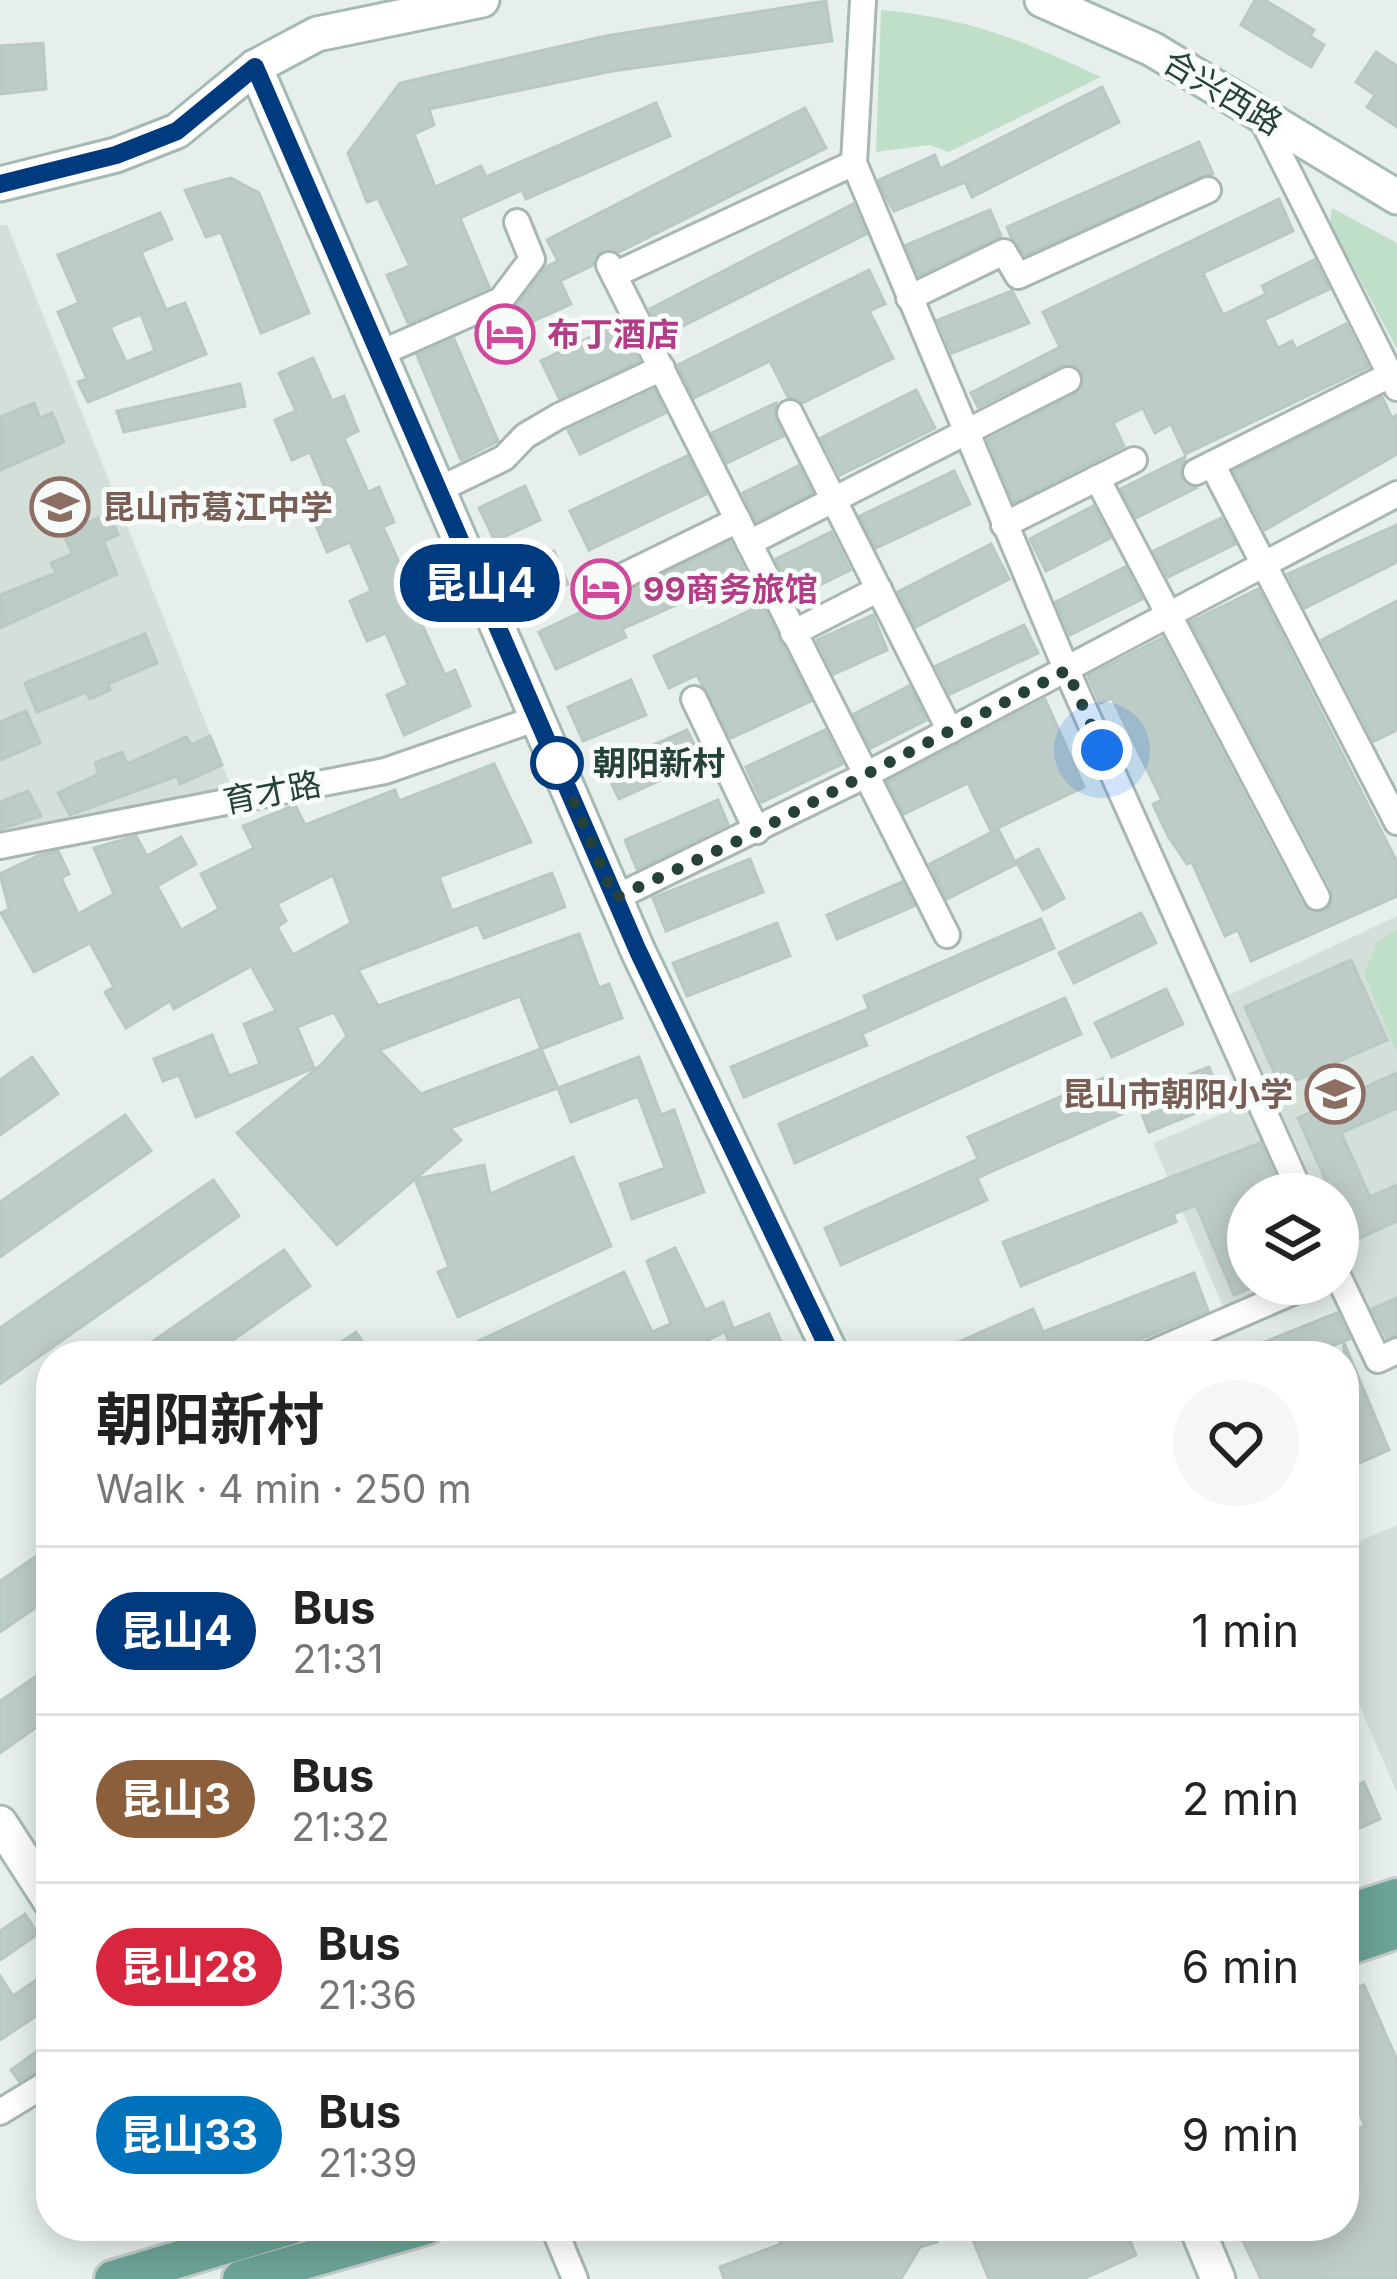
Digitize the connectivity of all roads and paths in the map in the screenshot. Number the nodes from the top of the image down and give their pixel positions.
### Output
1 (482, 0) edge
2 (863, 0) edge
3 (1042, 0) edge
4 (255, 67) junction
5 (1259, 113) junction
6 (854, 164) junction
7 (0, 184) edge
8 (1208, 190) dead end
9 (1397, 197) edge
10 (517, 222) dead end
11 (909, 298) junction
12 (381, 353) junction
13 (662, 368) junction
14 (1068, 380) dead end
15 (1394, 382) edge
16 (790, 413) dead end
17 (964, 433) junction
18 (1135, 460) dead end
19 (1097, 478) junction
20 (440, 489) junction
21 (1397, 494) edge
22 (834, 500) junction
23 (1004, 525) junction
24 (743, 532) junction
25 (1262, 566) junction
26 (611, 581) dead end
27 (879, 589) junction
28 (1169, 616) junction
29 (794, 633) junction
30 (1067, 670) junction
31 (694, 699) dead end
32 (538, 718) junction
33 (950, 731) junction
34 (864, 776) junction
35 (1397, 822) edge
36 (757, 831) junction
37 (0, 846) edge
38 (1317, 897) dead end
39 (615, 898) junction
40 (947, 935) dead end
41 (1292, 1173) edge
42 (1263, 1305) edge
43 (1356, 1305) edge
44 (825, 1341) edge
45 (1180, 1341) edge
46 (1387, 1355) edge
47 (0, 1823) edge
48 (36, 1879) edge
49 (1397, 1897) edge
50 (1359, 1909) edge
51 (1397, 1930) edge
52 (1359, 1943) edge
53 (36, 2090) edge
54 (0, 2112) edge
55 (217, 2241) edge
56 (236, 2241) edge
57 (373, 2241) edge
58 (559, 2241) edge
59 (1202, 2241) edge
60 (113, 2279) edge
61 (239, 2279) edge
62 (575, 2279) edge
63 (1218, 2279) edge

1 - 4 street
2 - 6 street
3 - 5 street, 合兴西路
4 - 7 street
4 - 12 street
5 - 9 street, 合兴西路
5 - 15 street
6 - 11 street
6 - 13 street
8 - 11 street
10 - 12 street
11 - 17 street
12 - 20 street
13 - 20 street
13 - 24 street
14 - 17 street
15 - 25 street
16 - 22 street
17 - 22 street
17 - 23 street
18 - 19 street
19 - 23 street
19 - 28 street
20 - 32 street
21 - 25 street
22 - 24 street
22 - 27 street
23 - 30 street
24 - 26 street
24 - 29 street
25 - 28 street
25 - 35 street
27 - 29 street
27 - 33 street
28 - 30 street
28 - 38 street
29 - 34 street
30 - 33 street
30 - 41 street
31 - 36 street
32 - 37 street, 育才路
32 - 39 street
33 - 34 street
34 - 36 street
34 - 40 street
36 - 39 street
39 - 44 street
42 - 45 street
43 - 46 street
47 - 48 street
49 - 50 main road
51 - 52 main road
53 - 54 street
55 - 60 main road
56 - 61 street
57 - 61 main road
58 - 62 street
59 - 63 street

